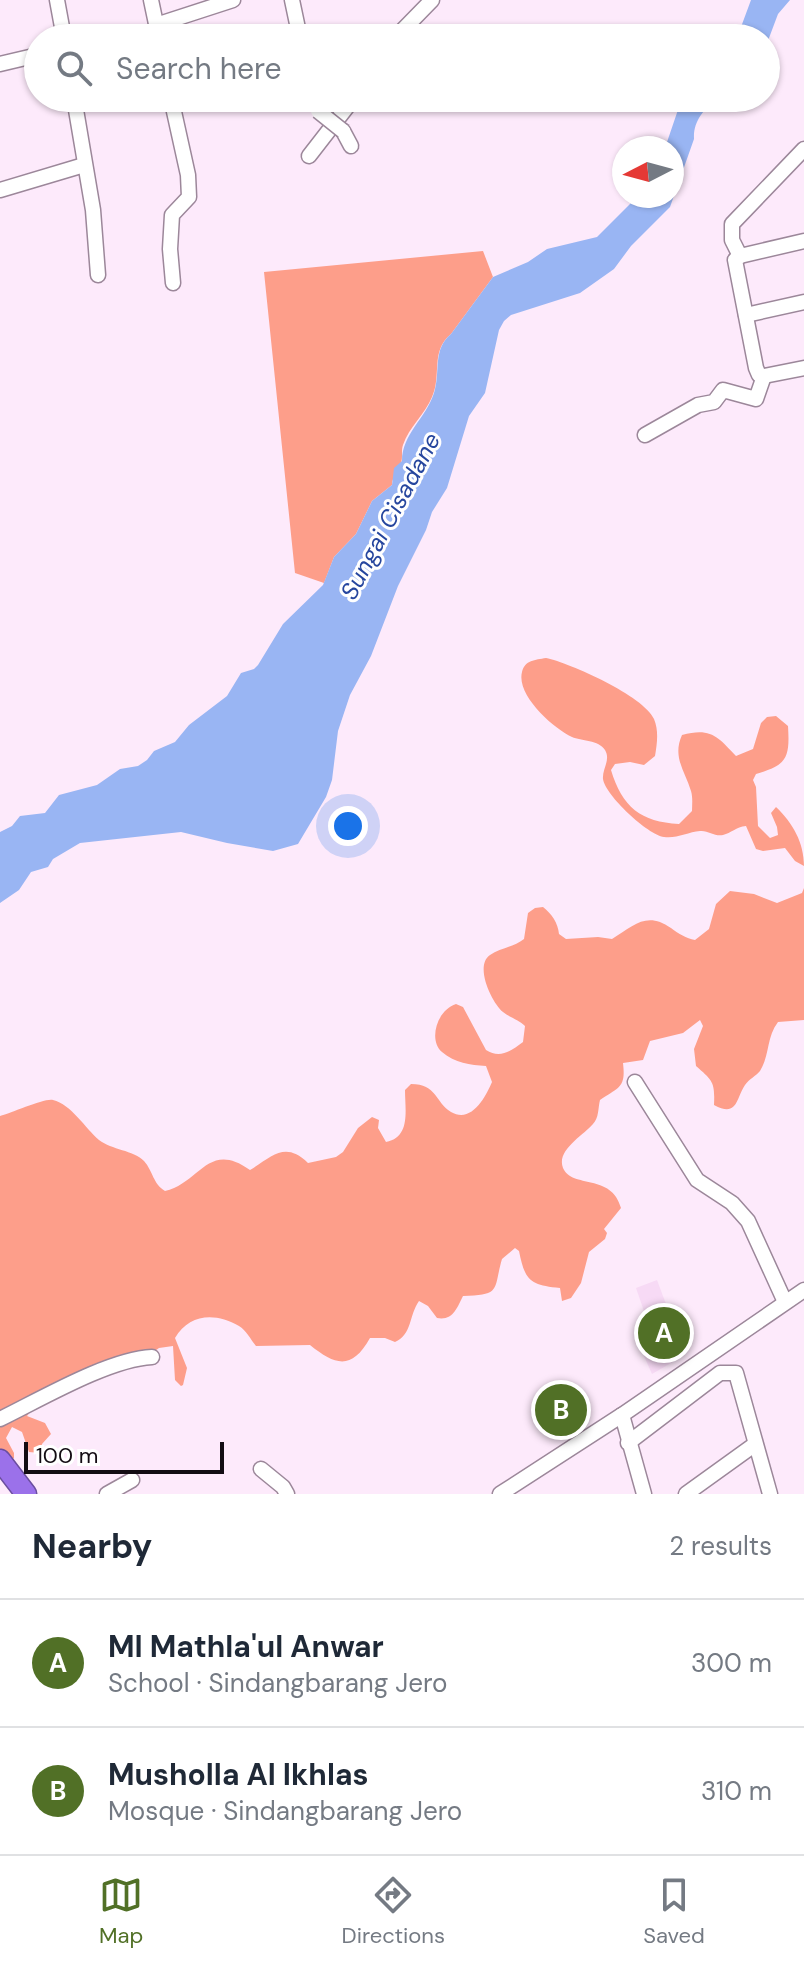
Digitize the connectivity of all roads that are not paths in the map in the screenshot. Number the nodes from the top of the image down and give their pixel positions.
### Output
1 (57, 0) edge
2 (151, 0) edge
3 (233, 0) edge
4 (292, 0) edge
5 (432, 0) edge
6 (61, 24) edge
7 (156, 24) edge
8 (175, 24) edge
9 (297, 24) edge
10 (409, 24) edge
11 (24, 58) edge
12 (0, 64) edge
13 (76, 112) edge
14 (174, 112) edge
15 (324, 112) edge
16 (343, 112) edge
17 (351, 146) dead end
18 (804, 149) edge
19 (309, 156) dead end
20 (84, 165) junction
21 (0, 190) edge
22 (804, 241) edge
23 (740, 256) junction
24 (98, 275) dead end
25 (173, 283) dead end
26 (804, 302) edge
27 (746, 315) junction
28 (804, 368) edge
29 (764, 376) junction
30 (645, 435) dead end
31 (635, 1082) dead end
32 (804, 1290) edge
33 (785, 1302) junction
34 (152, 1357) dead end
35 (622, 1415) junction
36 (0, 1419) edge
37 (628, 1443) junction
38 (754, 1445) junction
39 (0, 1460) edge
40 (261, 1469) dead end
41 (132, 1480) dead end
42 (26, 1494) edge
43 (107, 1494) edge
44 (287, 1494) edge
45 (500, 1494) edge
46 (644, 1494) edge
47 (686, 1494) edge
48 (770, 1494) edge

1 - 6 street
2 - 7 street
3 - 8 street
4 - 9 street
5 - 10 street
11 - 12 street
13 - 20 street
14 - 25 street
15 - 17 street, bridge
16 - 19 street
18 - 23 street
20 - 21 street
20 - 24 street
22 - 23 street
23 - 27 street
26 - 27 street
27 - 29 street
28 - 29 street
29 - 30 street
31 - 33 street
32 - 33 street
33 - 35 street
34 - 36 street
35 - 37 street
35 - 45 street
37 - 38 street
37 - 46 street
38 - 47 street
38 - 48 street
39 - 42 highway
40 - 44 street
41 - 43 street

